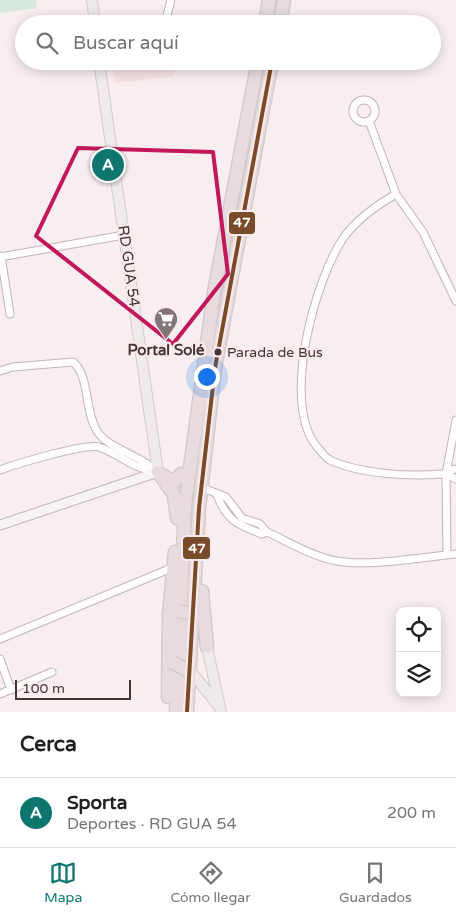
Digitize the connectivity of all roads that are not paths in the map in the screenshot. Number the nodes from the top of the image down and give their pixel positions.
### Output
1 (92, 0) edge
2 (171, 0) edge
3 (269, 0) edge
4 (284, 0) edge
5 (94, 15) edge
6 (167, 15) edge
7 (266, 15) edge
8 (282, 15) edge
9 (100, 70) edge
10 (256, 70) edge
11 (270, 70) edge
12 (369, 121) dead end
13 (396, 194) junction
14 (124, 235) junction
15 (1, 257) edge
16 (456, 301) edge
17 (10, 314) dead end
18 (208, 330) junction
19 (215, 368) junction
20 (0, 371) edge
21 (456, 420) edge
22 (102, 438) junction
23 (97, 447) junction
24 (456, 469) edge
25 (0, 470) edge
26 (158, 472) junction
27 (181, 474) junction
28 (446, 474) junction
29 (456, 479) edge
30 (212, 492) junction
31 (177, 518) junction
32 (0, 525) edge
33 (456, 554) edge
34 (447, 555) junction
35 (174, 567) junction
36 (202, 591) junction
37 (173, 613) junction
38 (196, 618) junction
39 (0, 639) edge
40 (207, 647) junction
41 (0, 659) edge
42 (170, 660) junction
43 (52, 672) dead end
44 (192, 673) junction
45 (11, 690) junction
46 (0, 694) edge
47 (220, 709) edge
48 (168, 712) edge
49 (176, 712) edge
50 (189, 712) edge

1 - 5 main road
2 - 6 street
3 - 7 highway
4 - 8 highway
9 - 14 main road, RD GUA 54
10 - 18 highway
11 - 19 highway
12 - 13 street
13 - 16 street
13 - 28 street
14 - 15 street
14 - 26 main road, RD GUA 54
15 - 17 street
18 - 27 highway
18 - 49 highway
19 - 30 highway
19 - 50 highway
20 - 22 street
21 - 28 street
22 - 23 street
22 - 26 street
23 - 25 street
23 - 26 street
24 - 28 street
26 - 27 highway
26 - 31 highway
26 - 32 street
27 - 31 highway
28 - 29 street
28 - 34 street
30 - 34 street
30 - 36 highway
31 - 35 highway
33 - 34 street
35 - 37 highway
35 - 39 street
36 - 38 highway
36 - 40 highway
37 - 38 highway, bridge
37 - 42 highway
38 - 40 highway
38 - 44 highway
40 - 47 main road
41 - 45 street
42 - 44 highway, bridge
42 - 48 highway
43 - 45 street
44 - 47 main road
44 - 50 highway
45 - 46 street

